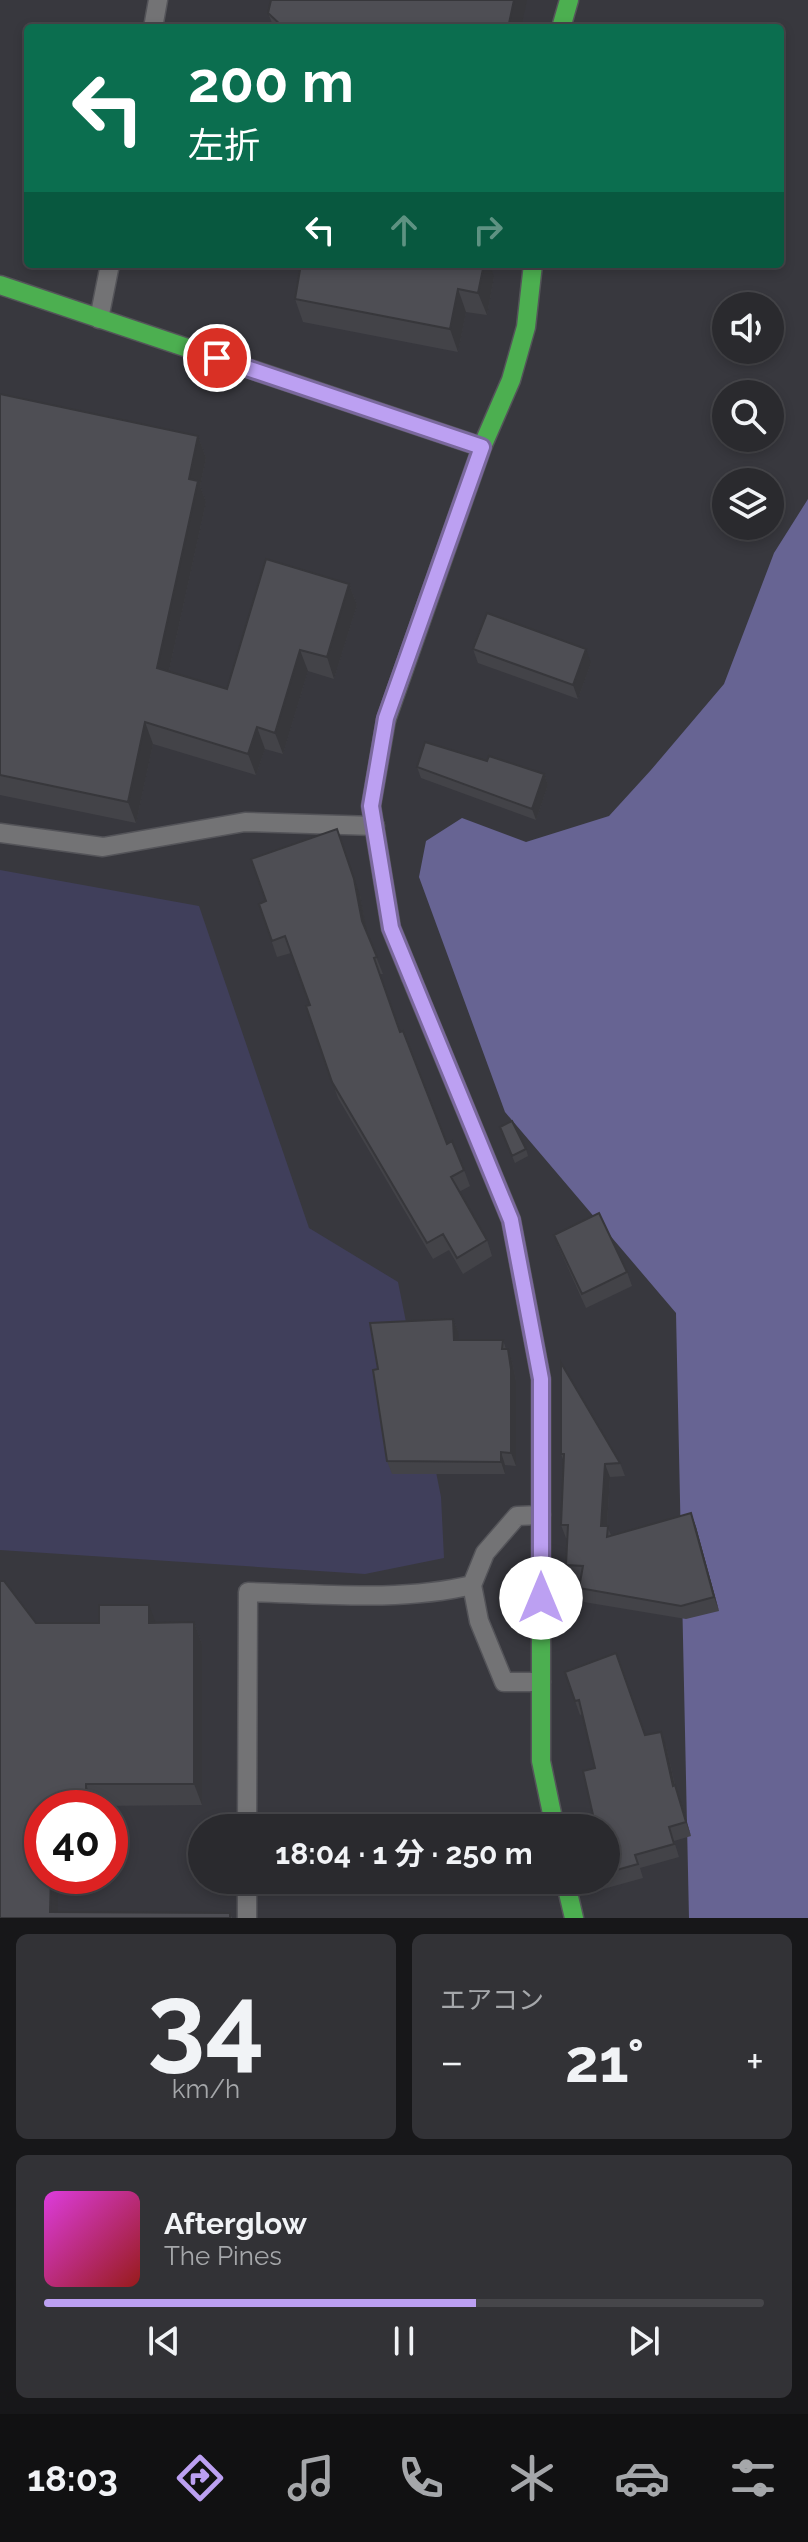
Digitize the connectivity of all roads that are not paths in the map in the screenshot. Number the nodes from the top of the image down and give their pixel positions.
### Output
1 (158, 0) edge
2 (569, 0) edge
3 (154, 24) edge
4 (562, 24) edge
5 (109, 268) edge
6 (533, 268) edge
7 (0, 285) edge
8 (99, 319) junction
9 (482, 447) junction
10 (375, 826) junction
11 (0, 833) edge
12 (541, 1515) junction
13 (472, 1585) junction
14 (541, 1682) junction
15 (247, 1814) edge
16 (552, 1814) edge
17 (247, 1894) edge
18 (568, 1894) edge
19 (247, 1918) edge
20 (574, 1918) edge

1 - 3 lane
2 - 4 street
5 - 8 lane
6 - 9 street
7 - 8 street
8 - 9 street
9 - 10 street
10 - 11 lane
10 - 12 street
12 - 13 lane
12 - 14 street
13 - 14 lane
13 - 15 lane
14 - 16 street
17 - 19 lane
18 - 20 street

